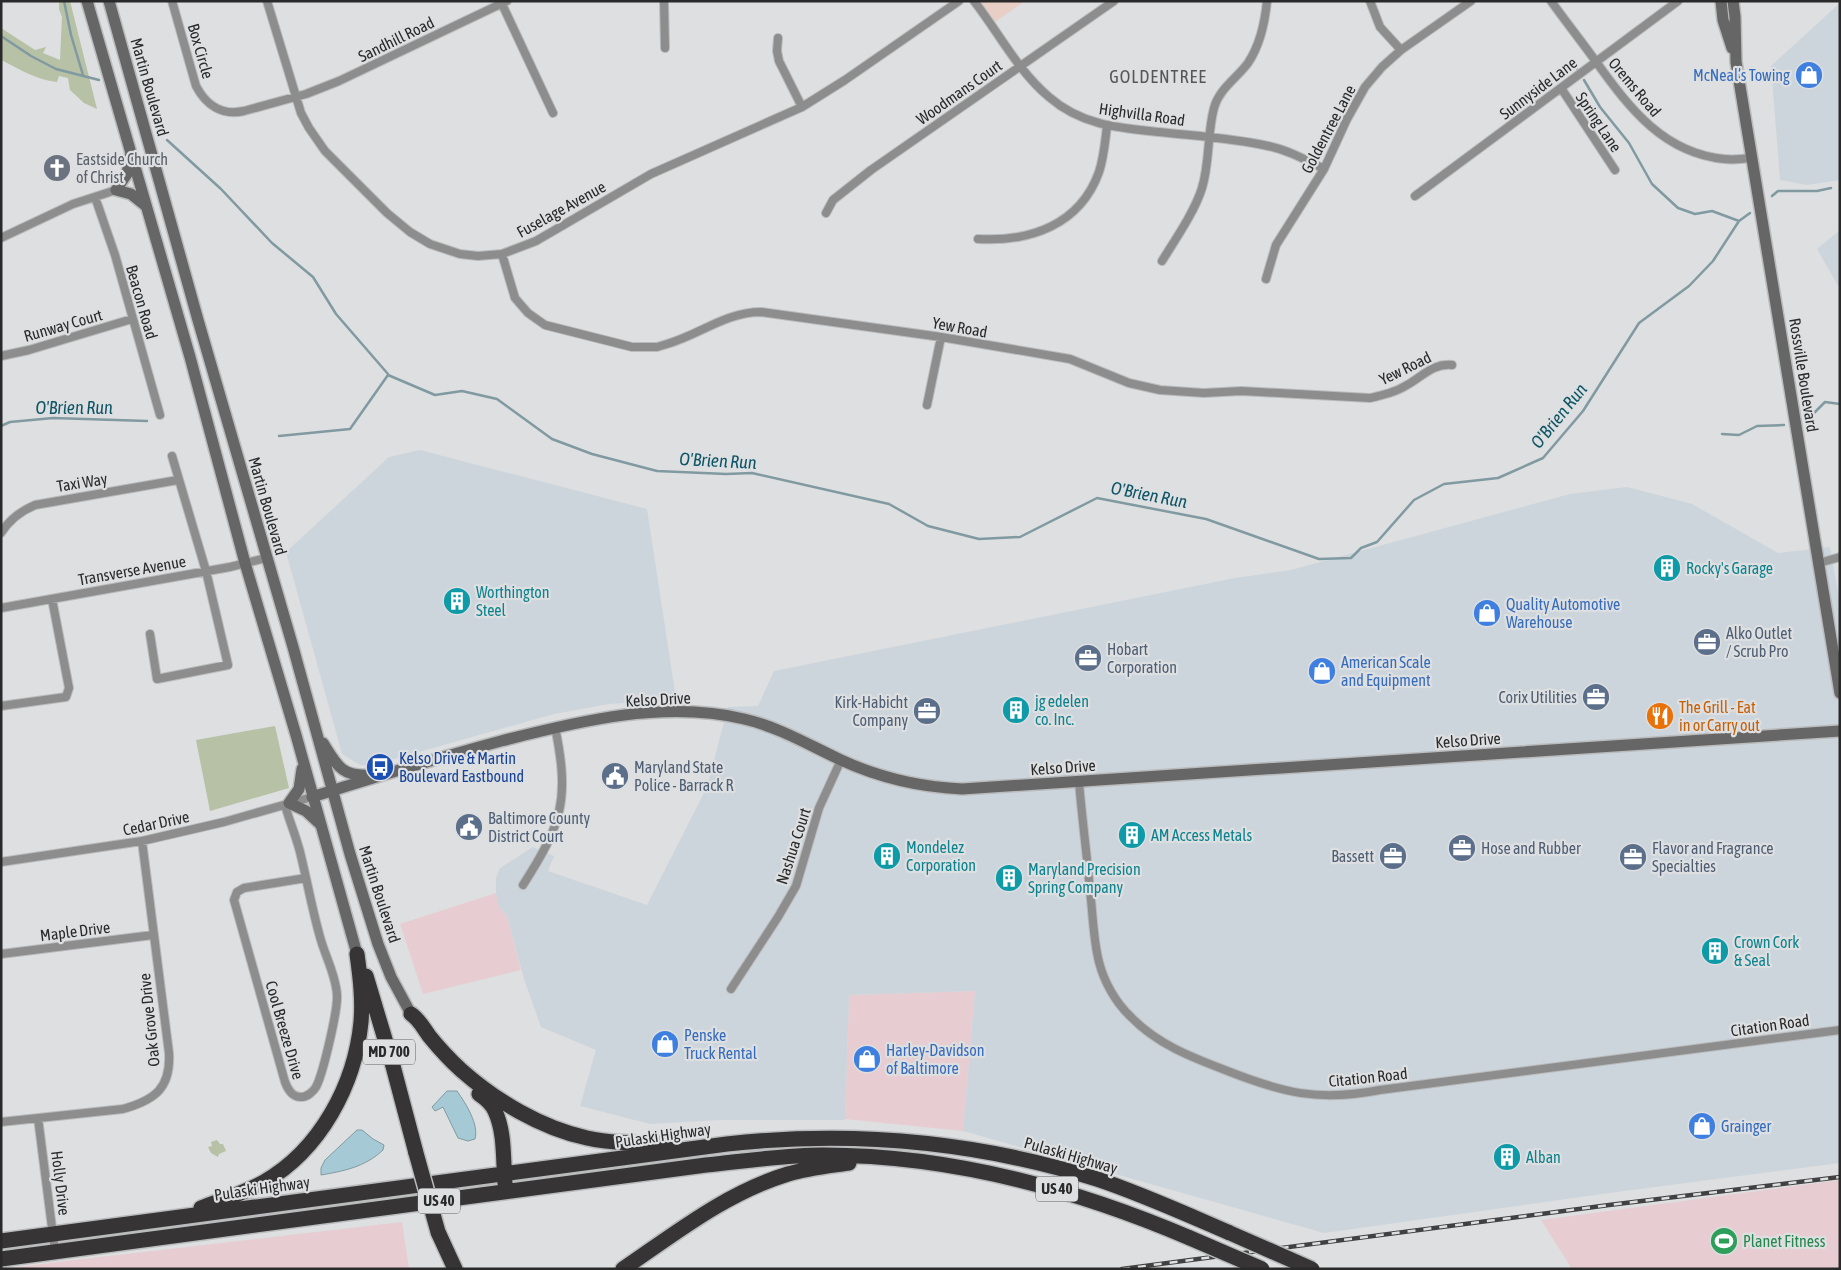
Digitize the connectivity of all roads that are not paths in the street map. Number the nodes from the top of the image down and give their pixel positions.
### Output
1 (87, 1) edge
2 (108, 1) edge
3 (172, 1) edge
4 (664, 1) edge
5 (958, 1) edge
6 (974, 1) edge
7 (1114, 1) edge
8 (1267, 1) edge
9 (1370, 1) edge
10 (1471, 1) edge
11 (1551, 1) edge
12 (1678, 1) edge
13 (1721, 1) edge
14 (1732, 1) edge
15 (269, 2) edge
16 (504, 2) edge
17 (778, 38) dead end
18 (665, 48) dead end
19 (1401, 50) junction
20 (1596, 62) junction
21 (1736, 62) junction
22 (1021, 66) junction
23 (1561, 88) junction
24 (295, 97) junction
25 (802, 107) junction
26 (553, 112) dead end
27 (1107, 126) junction
28 (1210, 138) junction
29 (131, 152) junction
30 (1751, 158) junction
31 (1324, 169) junction
32 (1615, 170) dead end
33 (116, 190) junction
34 (1415, 196) dead end
35 (95, 197) junction
36 (146, 206) junction
37 (826, 213) dead end
38 (1, 238) edge
39 (978, 239) dead end
40 (502, 254) junction
41 (1162, 262) dead end
42 (1266, 278) dead end
43 (132, 319) junction
44 (941, 337) junction
45 (1, 356) edge
46 (1452, 366) dead end
47 (926, 405) dead end
48 (160, 415) dead end
49 (172, 456) dead end
50 (178, 480) junction
51 (1, 534) edge
52 (1840, 557) edge
53 (266, 558) junction
54 (245, 563) junction
55 (1819, 563) junction
56 (206, 571) junction
57 (52, 599) junction
58 (1, 608) edge
59 (150, 634) dead end
60 (1840, 693) edge
61 (1, 706) edge
62 (555, 727) junction
63 (1840, 731) edge
64 (316, 732) junction
65 (841, 760) junction
66 (302, 761) junction
67 (386, 774) junction
68 (1079, 782) junction
69 (332, 790) junction
70 (312, 797) junction
71 (287, 804) junction
72 (320, 824) junction
73 (142, 841) junction
74 (1, 862) edge
75 (306, 878) junction
76 (523, 885) dead end
77 (153, 935) junction
78 (1, 954) edge
79 (357, 954) junction
80 (731, 989) dead end
81 (410, 1014) junction
82 (1840, 1030) edge
83 (38, 1118) junction
84 (1, 1122) edge
85 (900, 1140) junction
86 (727, 1144) junction
87 (895, 1158) junction
88 (504, 1174) junction
89 (505, 1192) junction
90 (180, 1217) junction
91 (53, 1234) junction
92 (1, 1240) edge
93 (56, 1251) junction
94 (1, 1259) edge
95 (455, 1269) edge
96 (622, 1269) edge
97 (1262, 1269) edge
98 (1312, 1269) edge

1 - 29 main road, MD 700
2 - 53 main road, Martin Boulevard / MD 700
3 - 24 street, Box Circle
4 - 18 street
5 - 25 street, Fuselage Avenue
6 - 22 street, Highvilla Road
7 - 22 street, Woodmans Court
8 - 28 street
9 - 19 street
10 - 19 street, Goldentree Lane
11 - 20 street, Orems Road
12 - 20 street, Sunnyside Lane
13 - 21 main road, Rossville Boulevard
14 - 21 main road, Rossville Boulevard
15 - 24 street, Fuselage Avenue
16 - 24 street, Sandhill Road
16 - 26 street
17 - 25 street
19 - 31 street, Goldentree Lane
20 - 23 street, Sunnyside Lane
20 - 30 street, Orems Road
21 - 30 main road, Rossville Boulevard
22 - 27 street, Highvilla Road
22 - 37 street, Woodmans Court
23 - 32 street, Spring Lane
23 - 34 street, Sunnyside Lane
24 - 40 street, Fuselage Avenue
25 - 40 street, Fuselage Avenue
27 - 28 street, Highvilla Road
27 - 39 street
28 - 31 street, Highvilla Road
28 - 41 street
29 - 33 main road
29 - 36 main road, MD 700
30 - 55 main road, Rossville Boulevard
31 - 42 street, Goldentree Lane
33 - 35 street
33 - 36 main road
35 - 38 street
35 - 43 street, Beacon Road
36 - 54 main road, MD 700
40 - 44 street, Yew Road
43 - 45 street, Runway Court
43 - 48 street, Beacon Road
44 - 46 street, Yew Road
44 - 47 street
49 - 50 street
50 - 51 street, Taxi Way
50 - 56 street
52 - 55 street
53 - 54 street, Transverse Avenue
53 - 64 main road, Martin Boulevard / MD 700
54 - 56 street, Transverse Avenue
54 - 66 main road, MD 700
55 - 60 main road, Rossville Boulevard
56 - 57 street, Transverse Avenue
56 - 59 street
57 - 58 street, Transverse Avenue
57 - 61 street
62 - 65 main road, Kelso Drive
62 - 67 main road, Kelso Drive
62 - 76 street
63 - 68 main road, Kelso Drive
64 - 67 main road
64 - 69 main road, Martin Boulevard / MD 700
65 - 68 main road, Kelso Drive
65 - 80 street, Nashua Court
66 - 70 main road, MD 700
66 - 71 main road
67 - 69 main road, Kelso Drive
68 - 82 street, Citation Road
69 - 70 main road, Kelso Drive
69 - 81 main road, Martin Boulevard / MD 700
70 - 71 street, Cedar Drive
70 - 72 main road, MD 700
71 - 72 main road
71 - 73 street, Cedar Drive
71 - 75 street, Cool Breeze Drive
72 - 79 main road, MD 700
73 - 74 street, Cedar Drive
73 - 77 street, Oak Grove Drive
75 - 75 street, Cool Breeze Drive
77 - 78 street, Maple Drive
77 - 83 street, Oak Grove Drive
79 - 90 highway
79 - 95 highway, MD 700, bridge
81 - 86 highway
81 - 88 highway, MD 700
83 - 84 street, Oak Grove Drive
83 - 91 street, Holly Drive
85 - 86 highway, Pulaski Highway / US 40
85 - 87 highway
85 - 98 highway, Pulaski Highway / US 40, bridge
86 - 88 highway, Pulaski Highway / US 40
87 - 89 highway, US 40
87 - 96 highway
87 - 97 highway, US 40, bridge
88 - 89 highway
88 - 90 highway, Pulaski Highway / US 40
89 - 93 highway, US 40
90 - 91 highway, Pulaski Highway / US 40
91 - 92 highway, Pulaski Highway / US 40
91 - 93 street, Holly Drive
93 - 94 highway, US 40

